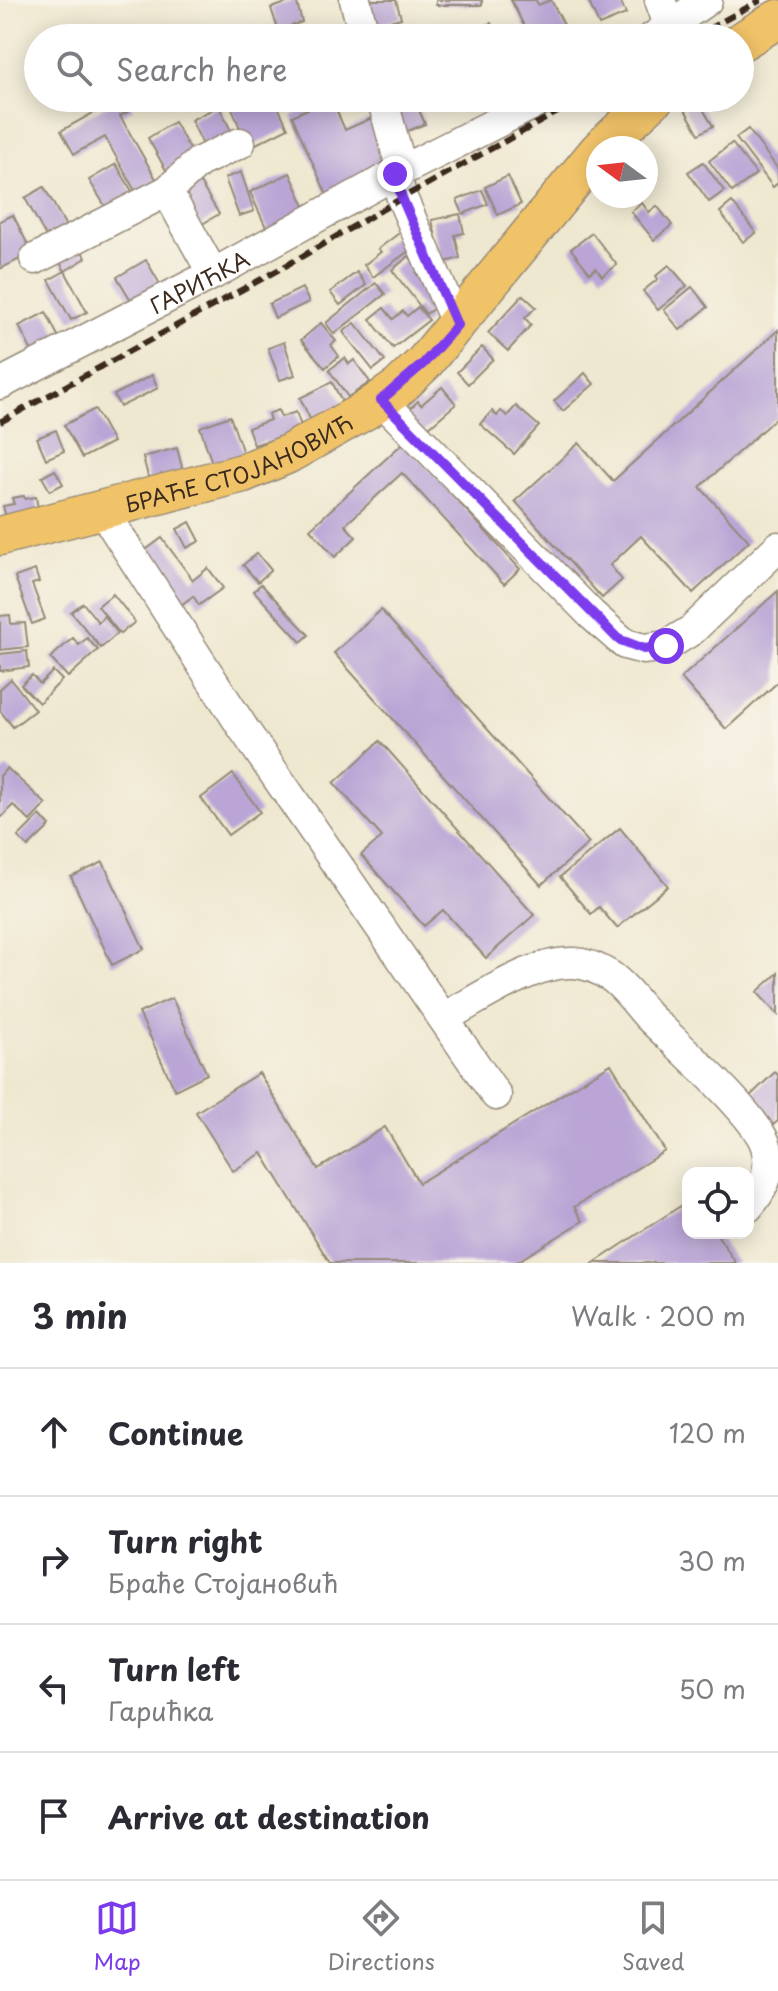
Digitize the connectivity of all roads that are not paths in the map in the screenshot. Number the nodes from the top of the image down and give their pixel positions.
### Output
1 (355, 0) edge
2 (707, 0) edge
3 (778, 19) edge
4 (661, 22) edge
5 (361, 24) edge
6 (754, 34) edge
7 (385, 112) edge
8 (517, 112) edge
9 (640, 112) edge
10 (613, 136) edge
11 (240, 143) dead end
12 (586, 165) edge
13 (399, 172) junction
14 (167, 191) junction
15 (35, 259) dead end
16 (213, 274) junction
17 (457, 325) junction
18 (0, 384) edge
19 (381, 400) junction
20 (103, 511) junction
21 (0, 536) edge
22 (778, 547) edge
23 (443, 1018) junction
24 (496, 1095) dead end
25 (754, 1199) edge

1 - 5 street
2 - 4 street
3 - 6 main road
7 - 13 street
8 - 13 street, ГАРИЋКА
9 - 10 main road, БРАЋЕ СТОЈАНОВИЋ
11 - 14 street
12 - 17 main road, БРАЋЕ СТОЈАНОВИЋ
13 - 16 street, ГАРИЋКА
13 - 17 street
14 - 15 street
14 - 16 street
16 - 18 street, ГАРИЋКА
17 - 19 main road, БРАЋЕ СТОЈАНОВИЋ
19 - 20 main road, БРАЋЕ СТОЈАНОВИЋ
19 - 22 street
20 - 21 main road, БРАЋЕ СТОЈАНОВИЋ
20 - 23 street
23 - 24 street
23 - 25 street

